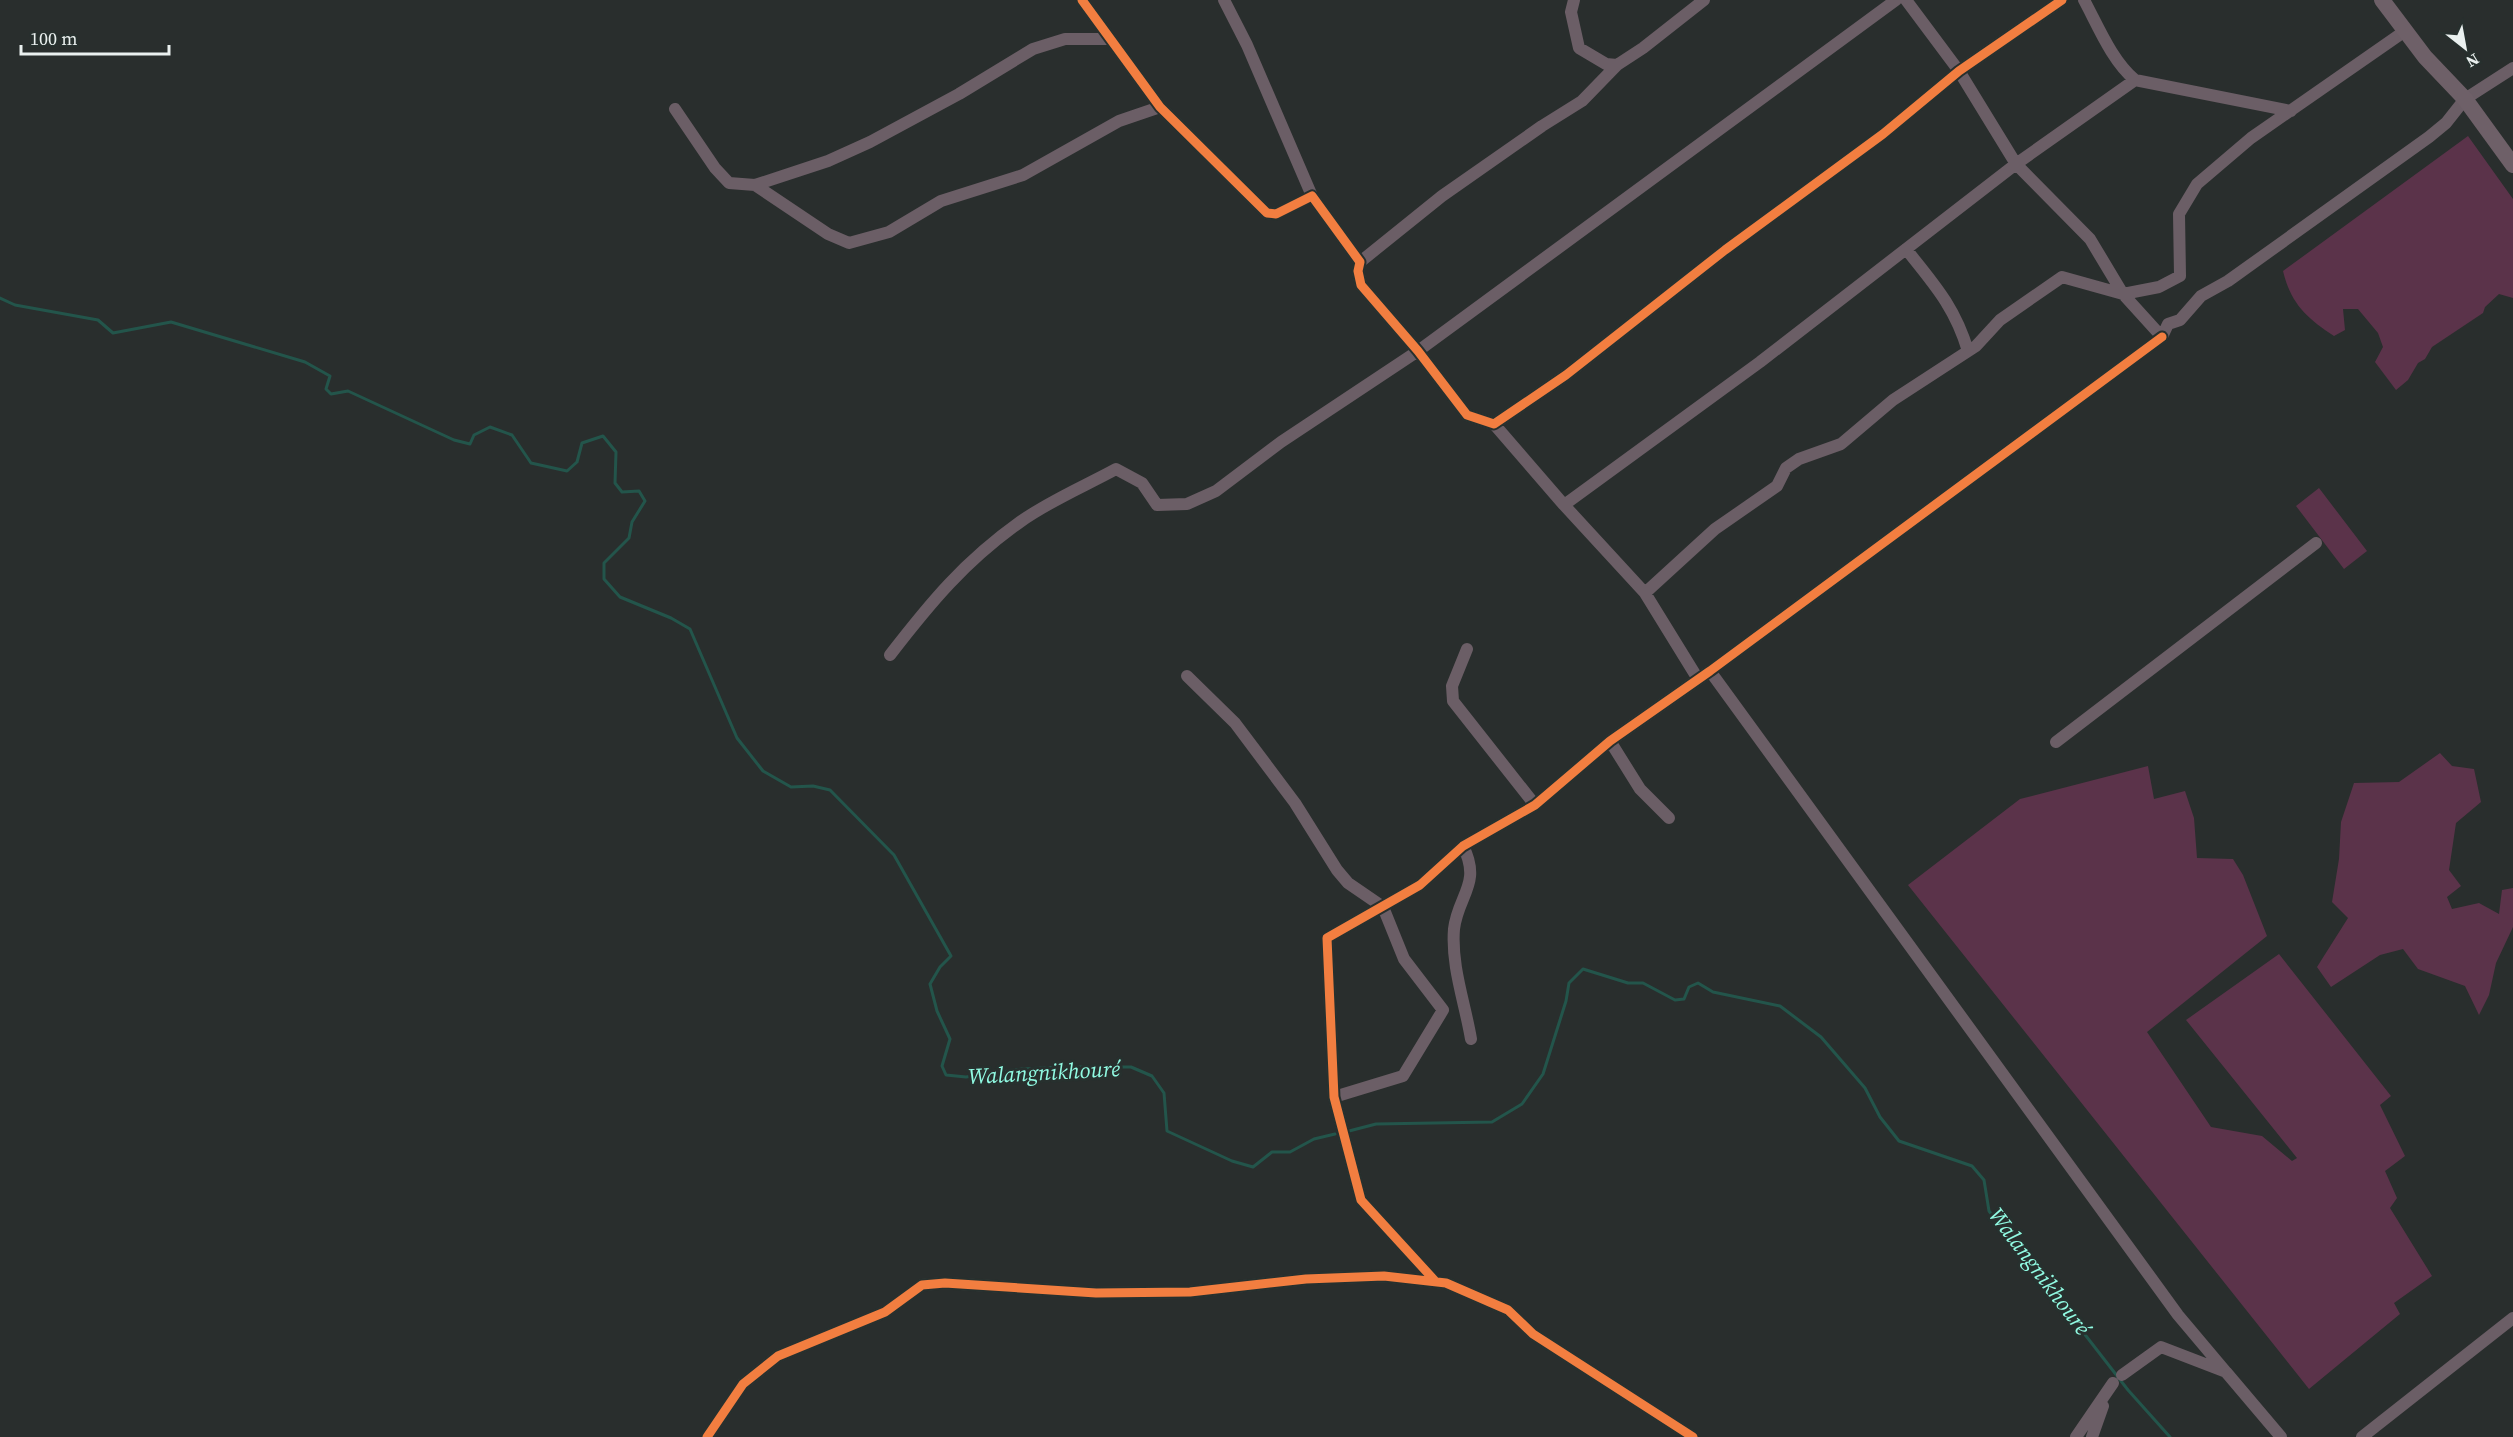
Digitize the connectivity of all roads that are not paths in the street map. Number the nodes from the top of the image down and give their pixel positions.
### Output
1 (1082, 0) edge
2 (1224, 0) edge
3 (1574, 0) edge
4 (1704, 0) edge
5 (1896, 0) edge
6 (1906, 0) edge
7 (2062, 0) edge
8 (2084, 0) edge
9 (2382, 0) edge
10 (2405, 31) junction
11 (1109, 39) junction
12 (1617, 65) junction
13 (2513, 68) edge
14 (1959, 71) junction
15 (2135, 80) junction
16 (2465, 99) junction
17 (1160, 107) junction
18 (675, 109) dead end
19 (2291, 111) junction
20 (2016, 164) junction
21 (2513, 165) edge
22 (755, 184) junction
23 (1312, 196) junction
24 (1906, 249) junction
25 (1360, 262) junction
26 (2123, 294) junction
27 (2162, 337) junction
28 (1418, 351) junction
29 (1968, 351) junction
30 (1494, 424) junction
31 (1564, 505) junction
32 (2316, 543) dead end
33 (1645, 593) junction
34 (1467, 649) dead end
35 (890, 656) dead end
36 (1710, 671) junction
37 (1187, 676) dead end
38 (1698, 679) junction
39 (1610, 741) junction
40 (2056, 742) dead end
41 (1535, 805) junction
42 (1668, 818) dead end
43 (1463, 846) junction
44 (1383, 907) junction
45 (1471, 1039) dead end
46 (1334, 1097) junction
47 (1436, 1281) junction
48 (2513, 1318) edge
49 (2226, 1372) junction
50 (2122, 1375) dead end
51 (706, 1437) edge
52 (1694, 1437) edge
53 (2076, 1437) edge
54 (2092, 1437) edge
55 (2281, 1437) edge
56 (2362, 1437) edge

1 - 11 street
2 - 23 street
3 - 12 street
4 - 12 street
5 - 28 street
6 - 14 street
7 - 14 street
8 - 15 street
9 - 10 main road
10 - 16 main road
10 - 19 street
11 - 17 street
11 - 22 street
12 - 25 street
13 - 16 street
14 - 20 street
14 - 30 street
15 - 19 street
15 - 20 street
16 - 21 main road
16 - 27 street
17 - 22 street
17 - 23 street
18 - 22 street
19 - 26 street
20 - 24 street
20 - 26 street
23 - 25 street
24 - 29 street
24 - 31 street
25 - 28 street
26 - 27 street
26 - 29 street
27 - 36 street
28 - 30 street
28 - 35 street
29 - 33 street
30 - 31 street
31 - 33 street
32 - 40 street
33 - 38 street
34 - 41 street
36 - 38 street
36 - 49 street
37 - 44 street
38 - 39 street
39 - 41 street
39 - 42 street
41 - 43 street
43 - 44 street
43 - 45 street
44 - 46 street
44 - 46 street
46 - 47 street
47 - 51 street
47 - 52 street
48 - 56 street
49 - 50 street
49 - 55 street
53 - 54 street

